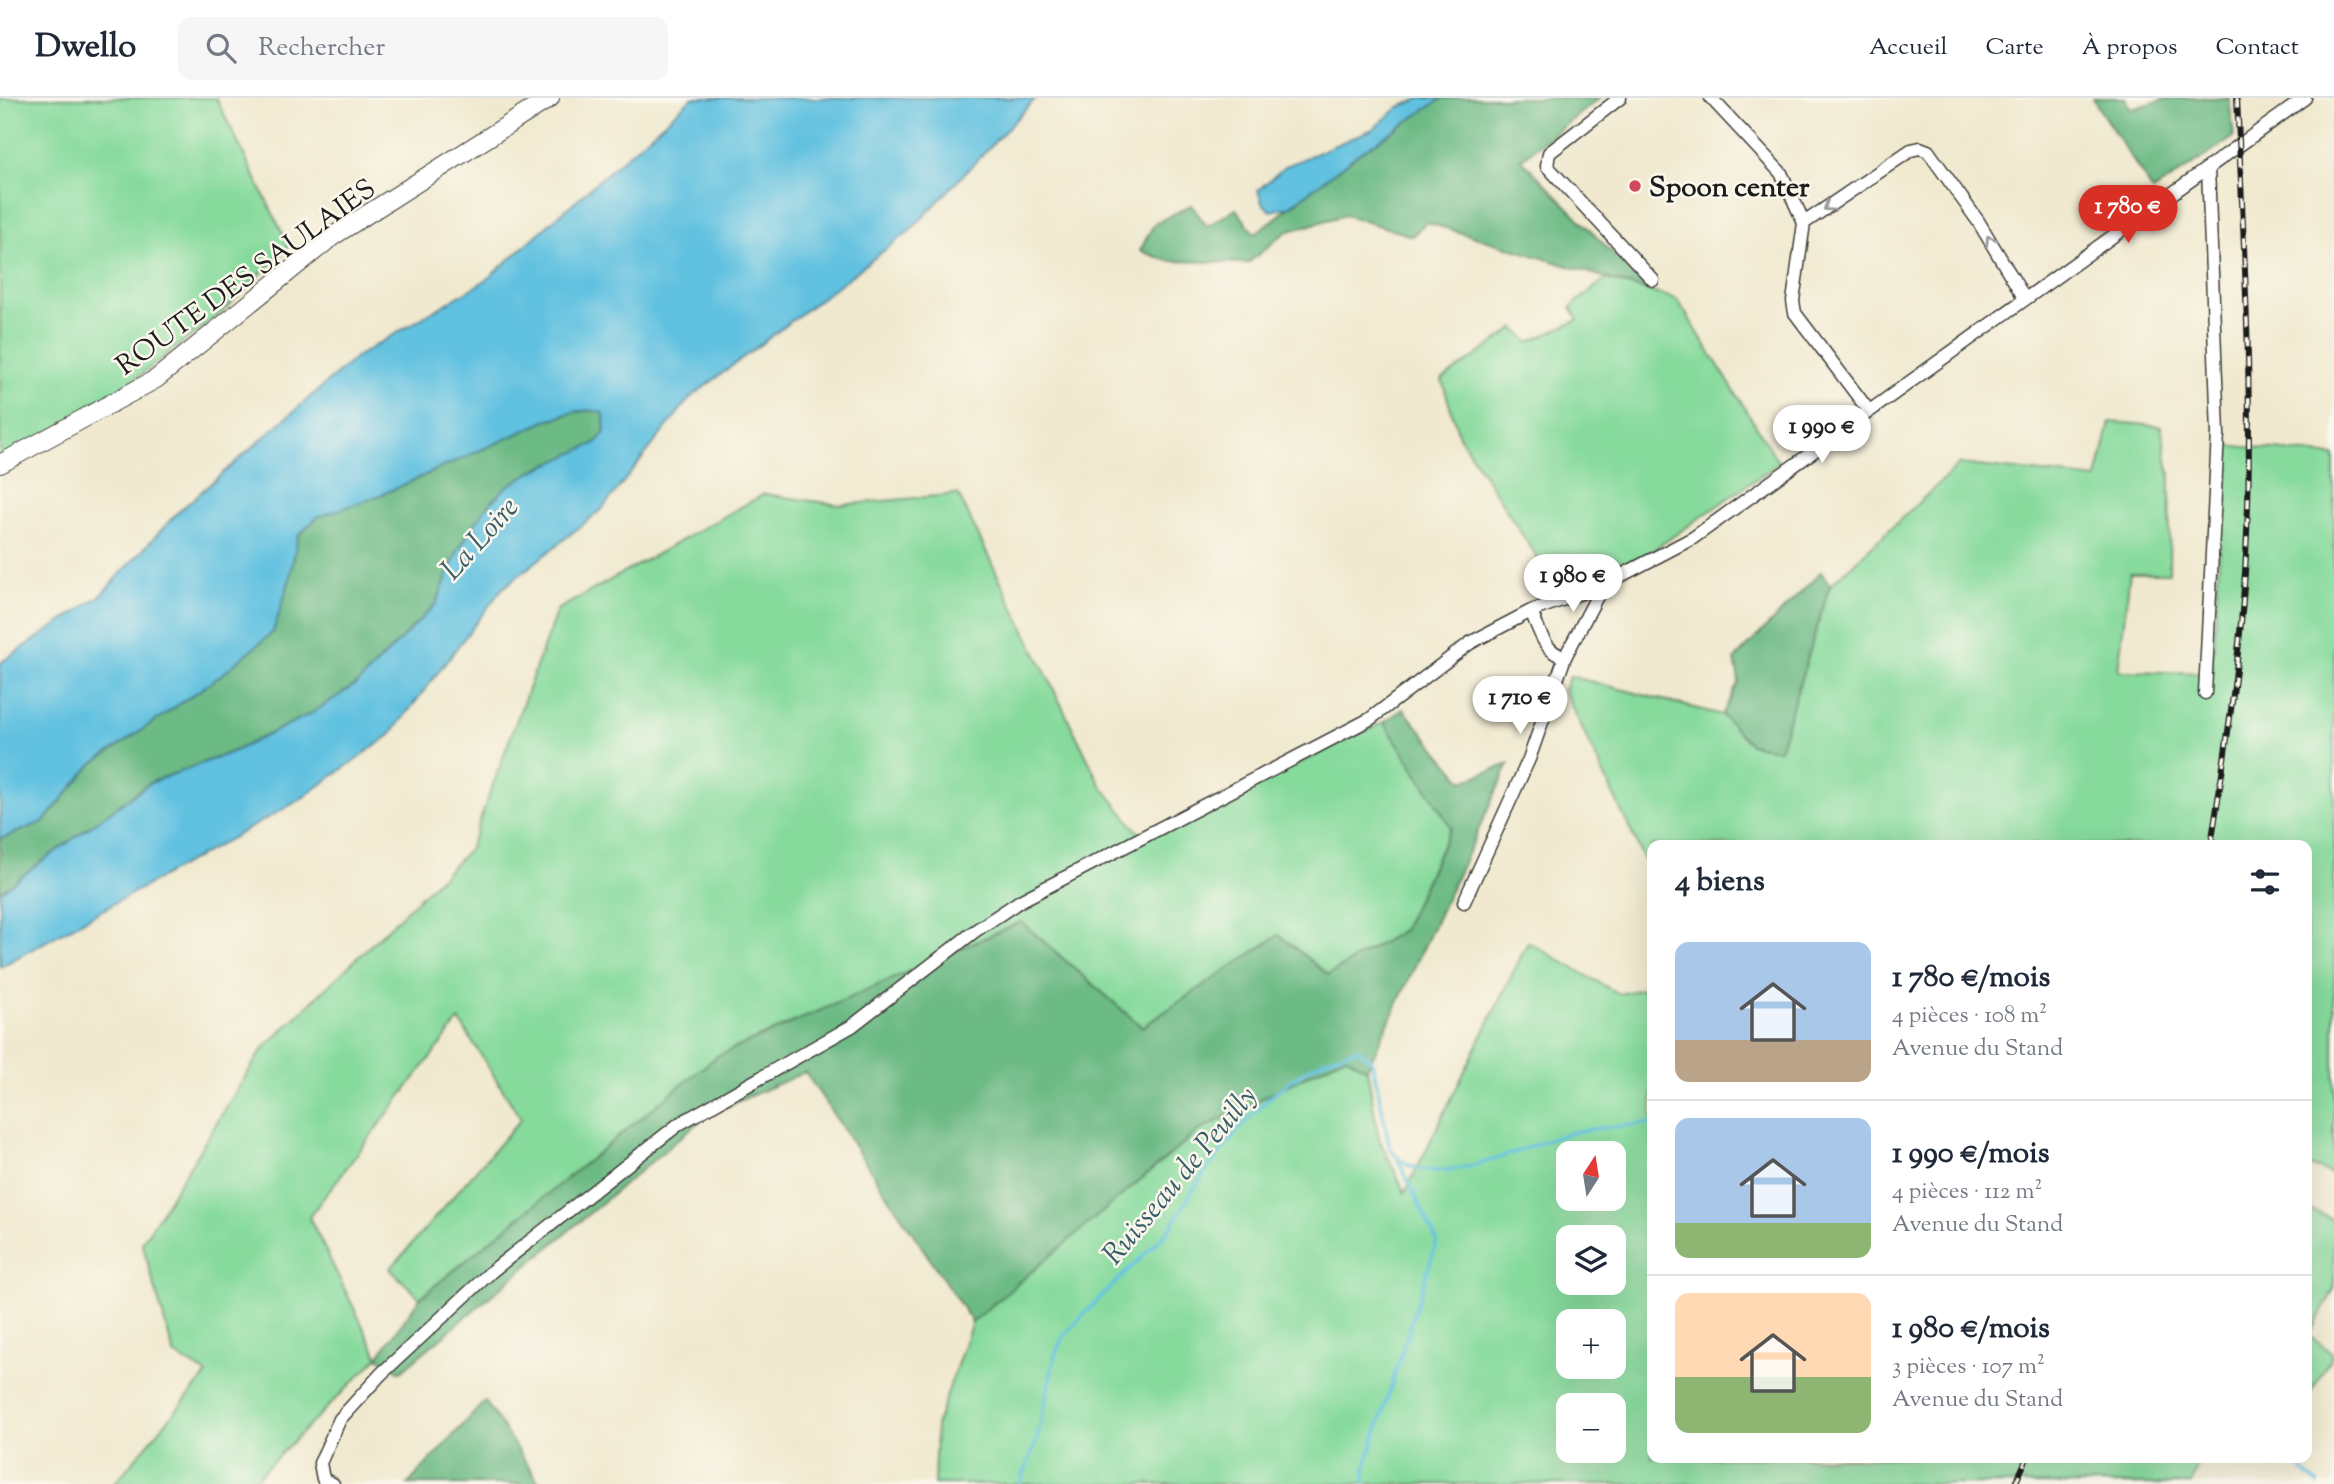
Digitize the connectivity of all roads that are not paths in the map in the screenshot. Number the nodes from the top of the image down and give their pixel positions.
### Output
1 (551, 98) edge
2 (1620, 98) edge
3 (1712, 98) edge
4 (2305, 98) edge
5 (2208, 167) junction
6 (1804, 223) junction
7 (1653, 280) dead end
8 (2025, 299) junction
9 (1869, 411) junction
10 (0, 464) edge
11 (1603, 585) junction
12 (1531, 611) junction
13 (1565, 657) junction
14 (2205, 693) dead end
15 (1464, 902) dead end
16 (333, 1484) edge

1 - 10 street, ROUTE DES SAULAIES
2 - 7 street
3 - 6 street
4 - 5 street
5 - 8 street
5 - 14 street
8 -> 6 street
6 - 9 street
8 - 9 street
9 - 11 street
11 - 12 street
11 - 13 street
12 - 13 street
12 - 16 street
13 - 15 street

